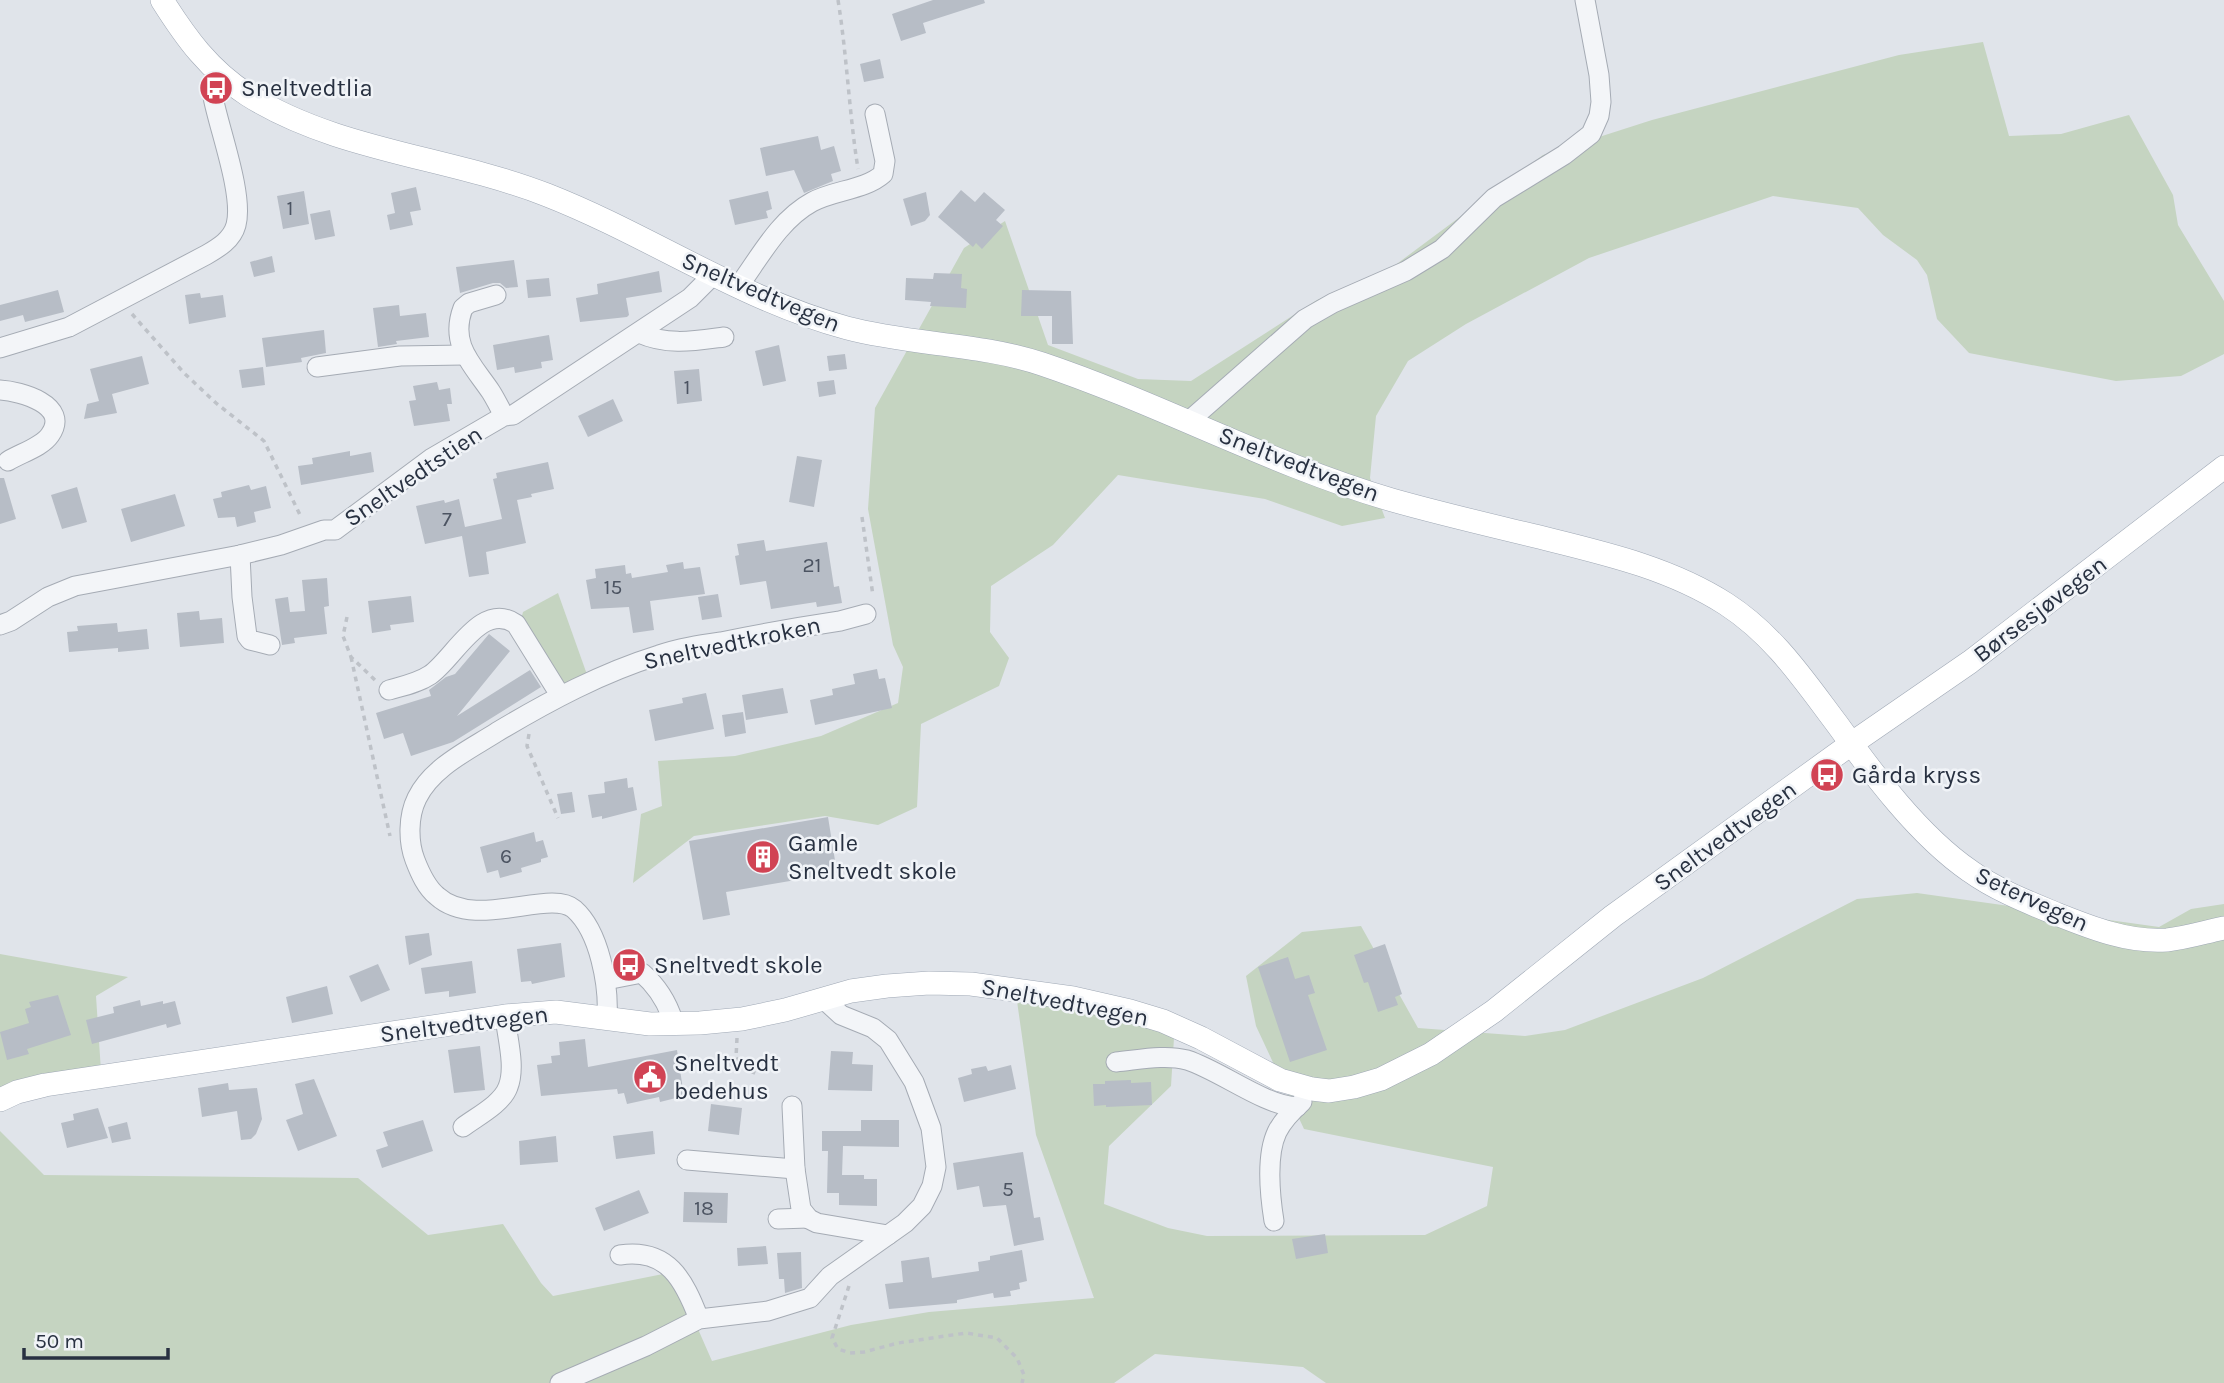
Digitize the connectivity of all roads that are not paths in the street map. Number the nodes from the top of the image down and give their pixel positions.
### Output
1 (162, 0) edge
2 (1585, 0) edge
3 (221, 76) junction
4 (874, 114) dead end
5 (713, 275) junction
6 (738, 287) junction
7 (496, 295) dead end
8 (639, 333) junction
9 (724, 337) dead end
10 (0, 348) edge
11 (464, 355) junction
12 (317, 367) dead end
13 (0, 390) edge
14 (504, 416) junction
15 (1189, 421) junction
16 (8, 461) dead end
17 (2224, 467) edge
18 (240, 555) junction
19 (866, 614) road end
20 (0, 625) edge
21 (270, 645) dead end
22 (389, 690) road end
23 (560, 695) junction
24 (1852, 744) junction
25 (2224, 928) edge
26 (606, 980) junction
27 (826, 999) junction
28 (505, 1016) junction
29 (607, 1018) junction
30 (674, 1024) junction
31 (1116, 1062) dead end
32 (1312, 1089) junction
33 (0, 1100) edge
34 (792, 1105) dead end
35 (1297, 1107) junction
36 (463, 1127) dead end
37 (687, 1160) dead end
38 (795, 1169) junction
39 (808, 1218) junction
40 (778, 1219) dead end
41 (1274, 1221) dead end
42 (888, 1235) junction
43 (620, 1255) dead end
44 (698, 1319) junction
45 (561, 1383) edge

1 - 3 main road, Sneltvedtvegen
2 - 15 street
3 - 5 main road, Sneltvedtvegen
3 - 10 street
4 - 6 street
5 - 6 main road, Sneltvedtvegen
5 - 8 street, Sneltvedtstien
6 - 15 main road, Sneltvedtvegen
7 - 11 street
8 - 9 street
8 - 14 street, Sneltvedtstien
11 - 12 street
11 - 14 street
13 - 16 street
14 - 18 street, Sneltvedtstien
15 - 24 main road, Sneltvedtvegen
17 - 24 main road, Børsesjøvegen
18 - 20 street, Sneltvedtstien
18 - 21 street
19 - 23 street, Sneltvedtkroken
22 - 23 street
23 - 26 street, Sneltvedtkroken
24 - 25 main road, Setervegen
24 - 32 main road, Sneltvedtvegen
26 - 29 street, Sneltvedtkroken
26 - 30 street
27 - 30 main road, Sneltvedtvegen
27 - 32 main road, Sneltvedtvegen
27 - 42 street
28 - 29 main road, Sneltvedtvegen
28 - 33 main road, Sneltvedtvegen
28 - 36 street
29 - 30 main road, Sneltvedtvegen
31 - 35 street
32 - 35 street
34 - 38 street
35 - 41 street
37 - 38 street
38 - 39 street
39 - 40 street
39 - 42 street
42 - 44 street
43 - 44 street
44 - 45 street

